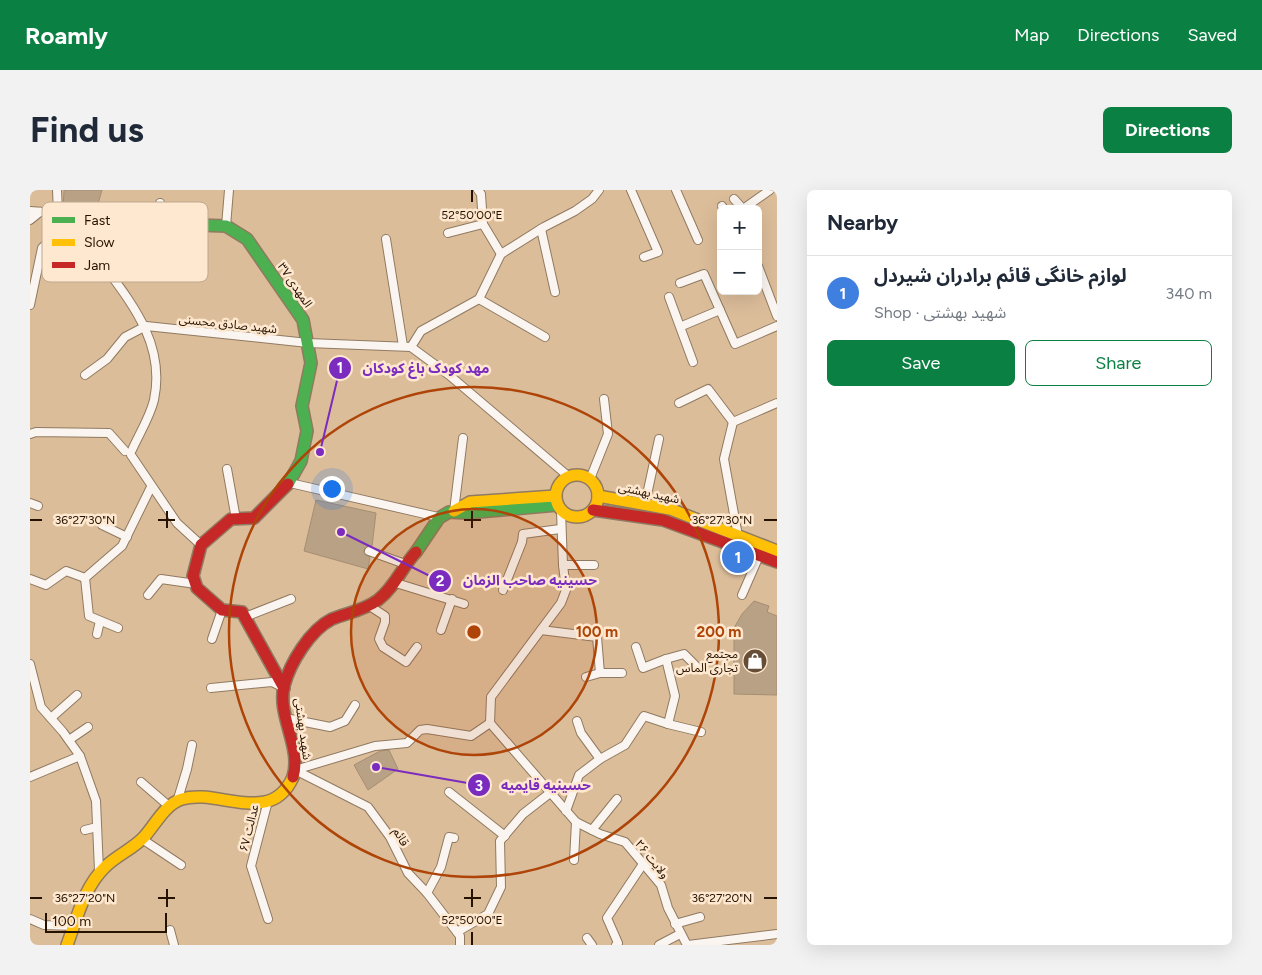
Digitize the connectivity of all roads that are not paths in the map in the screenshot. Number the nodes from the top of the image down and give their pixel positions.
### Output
1 (229, 190) edge
2 (478, 190) edge
3 (599, 190) edge
4 (631, 190) edge
5 (676, 190) edge
6 (770, 190) edge
7 (734, 199) dead end
8 (739, 205) edge
9 (749, 205) edge
10 (30, 211) edge
11 (40, 212) joint
12 (30, 220) edge
13 (483, 224) junction
14 (208, 225) edge
15 (226, 226) junction
16 (541, 229) junction
17 (448, 233) dead end
18 (386, 239) dead end
19 (698, 240) dead end
20 (42, 248) edge
21 (501, 254) junction
22 (644, 257) dead end
23 (762, 277) edge
24 (115, 282) edge
25 (680, 283) dead end
26 (555, 292) dead end
27 (670, 297) dead end
28 (479, 299) junction
29 (30, 305) edge
30 (720, 310) junction
31 (777, 316) edge
32 (146, 326) junction
33 (682, 326) junction
34 (777, 326) edge
35 (545, 337) dead end
36 (308, 343) junction
37 (403, 346) junction
38 (411, 347) junction
39 (694, 362) dead end
40 (85, 375) dead end
41 (604, 399) dead end
42 (679, 403) dead end
43 (777, 404) edge
44 (733, 422) junction
45 (30, 434) edge
46 (463, 438) dead end
47 (659, 439) dead end
48 (129, 452) junction
49 (227, 470) dead end
50 (568, 476) junction
51 (590, 479) junction
52 (290, 483) junction
53 (151, 487) junction
54 (598, 496) junction
55 (558, 504) junction
56 (645, 504) junction
57 (593, 510) junction
58 (454, 511) junction
59 (438, 517) junction
60 (236, 519) junction
61 (102, 525) dead end
62 (560, 529) junction
63 (738, 536) junction
64 (127, 537) junction
65 (201, 544) junction
66 (777, 551) edge
67 (368, 552) dead end
68 (759, 556) junction
69 (777, 562) edge
70 (405, 564) junction
71 (563, 565) junction
72 (594, 565) dead end
73 (85, 578) junction
74 (30, 579) edge
75 (396, 583) junction
76 (196, 584) junction
77 (503, 590) dead end
78 (148, 595) dead end
79 (742, 595) dead end
80 (291, 599) dead end
81 (452, 599) junction
82 (464, 604) dead end
83 (368, 605) junction
84 (222, 610) junction
85 (245, 617) junction
86 (100, 620) junction
87 (118, 628) dead end
88 (441, 630) dead end
89 (542, 630) junction
90 (97, 634) dead end
91 (212, 639) dead end
92 (417, 647) dead end
93 (636, 647) dead end
94 (666, 659) junction
95 (30, 664) edge
96 (696, 666) dead end
97 (600, 673) junction
98 (622, 673) dead end
99 (586, 677) dead end
100 (211, 688) dead end
101 (284, 688) junction
102 (32, 689) edge
103 (77, 695) dead end
104 (355, 705) dead end
105 (51, 718) junction
106 (285, 718) junction
107 (577, 721) dead end
108 (490, 723) junction
109 (668, 724) junction
110 (88, 727) dead end
111 (701, 732) dead end
112 (70, 740) junction
113 (192, 745) dead end
114 (80, 756) junction
115 (600, 759) junction
116 (295, 770) junction
117 (30, 777) edge
118 (141, 782) dead end
119 (450, 792) dead end
120 (550, 793) junction
121 (617, 799) dead end
122 (268, 801) junction
123 (173, 805) junction
124 (566, 811) junction
125 (576, 822) junction
126 (97, 827) junction
127 (85, 830) dead end
128 (592, 830) junction
129 (505, 836) junction
130 (454, 838) dead end
131 (142, 839) junction
132 (574, 860) dead end
133 (643, 864) junction
134 (181, 865) dead end
135 (100, 872) junction
136 (427, 893) junction
137 (700, 917) dead end
138 (30, 919) edge
139 (268, 919) dead end
140 (675, 924) junction
141 (74, 926) junction
142 (170, 930) dead end
143 (456, 932) junction
144 (680, 934) junction
145 (777, 934) edge
146 (586, 938) dead end
147 (740, 941) edge
148 (711, 944) edge
149 (69, 945) edge
150 (174, 945) edge
151 (460, 945) edge
152 (592, 945) edge
153 (616, 945) edge
154 (659, 945) edge
155 (688, 945) edge

1 - 15 street
2 - 13 street
3 - 16 street
4 - 22 street
5 - 19 street
6 - 9 street
7 - 8 street
10 - 11 street
11 - 12 street
13 - 17 street
13 - 21 street
14 - 15 main road, المهدی ۳۷
15 - 36 main road, المهدی ۳۷
16 - 21 street
16 - 26 street
18 - 37 street
20 - 29 street
21 - 28 street
23 - 31 street
24 - 32 street
25 - 30 street
27 - 33 street
28 - 35 street
28 - 38 street
30 - 33 street
30 - 34 street
32 - 36 street, شهید صادق محسنی
32 - 40 street
32 - 48 street
33 - 39 street
36 - 37 street, شهید صادق محسنی
36 - 52 main road, المهدی ۳۷
37 - 38 street, شهید صادق محسنی
38 - 50 street
41 - 51 street
42 - 44 street
43 - 44 street
44 - 63 street
45 - 48 street
46 - 58 street
47 - 56 street
48 - 53 street
49 - 60 street
50 - 51 main road
50 - 55 main road
51 - 54 main road
52 - 59 street
52 - 60 main road, المهدی ۳۷
53 - 64 street
53 - 65 street
54 - 56 main road, شهید بهشتی
54 - 57 main road
55 - 57 main road
55 - 58 main road
55 - 62 street
56 - 63 main road, شهید بهشتی
57 - 68 main road, شهید بهشتی
58 - 59 main road
59 - 70 main road, شهید بهشتی
60 - 65 main road
61 - 64 street
62 - 71 street
62 - 77 street
63 - 66 main road, شهید بهشتی
64 - 73 street
65 - 76 main road
67 - 70 street
68 - 69 main road, شهید بهشتی
68 - 79 street
70 - 75 main road, شهید بهشتی
71 - 72 street
71 - 89 street
73 - 74 street
73 - 86 street
75 - 81 street
75 - 83 main road, شهید بهشتی
76 - 78 street
76 - 84 main road
80 - 85 street
81 - 82 street
81 - 88 street
83 - 92 street
83 - 101 main road, شهید بهشتی
84 - 85 main road
84 - 91 street
85 - 101 main road
86 - 87 street
86 - 90 street
89 - 97 street
89 - 108 street
93 - 94 street
94 - 96 street
94 - 109 street
95 - 102 street
97 - 98 street
97 - 99 street
100 - 101 street
101 - 106 main road, شهید بهشتی
102 - 105 street
103 - 105 street
104 - 106 street
105 - 112 street
106 - 116 main road, شهید بهشتی
107 - 115 street
108 - 116 street
108 - 120 street, ولایت ۲۶
109 - 111 street
109 - 115 street
110 - 112 street
112 - 114 street
113 - 123 street
114 - 117 street
114 - 126 street
115 - 124 street
116 - 122 main road, شهید بهشتی
116 - 136 street, قائم
118 - 123 street
119 - 129 street
120 - 124 street, ولایت ۲۶
120 - 129 street
121 - 128 street
122 - 123 main road
122 - 139 street, عدالت ۶۷
123 - 131 main road
124 - 125 street, ولایت ۲۶
125 - 128 street, ولایت ۲۶
125 - 132 street
126 - 127 street
126 - 135 street
128 - 133 street, ولایت ۲۶
129 - 143 street
130 - 136 street
131 - 134 street
131 - 135 main road
133 - 140 street, ولایت ۲۶
133 - 153 street
135 - 141 main road
136 - 143 street, قائم
137 - 140 street
138 - 141 street
140 - 144 street, ولایت ۲۶
141 - 149 main road
142 - 150 street
143 - 151 street, قائم
144 - 154 street
144 - 155 street, ولایت ۲۶
145 - 147 street, ولایت ۲۶
146 - 152 street
147 - 148 street, ولایت ۲۶
148 - 155 street, ولایت ۲۶

